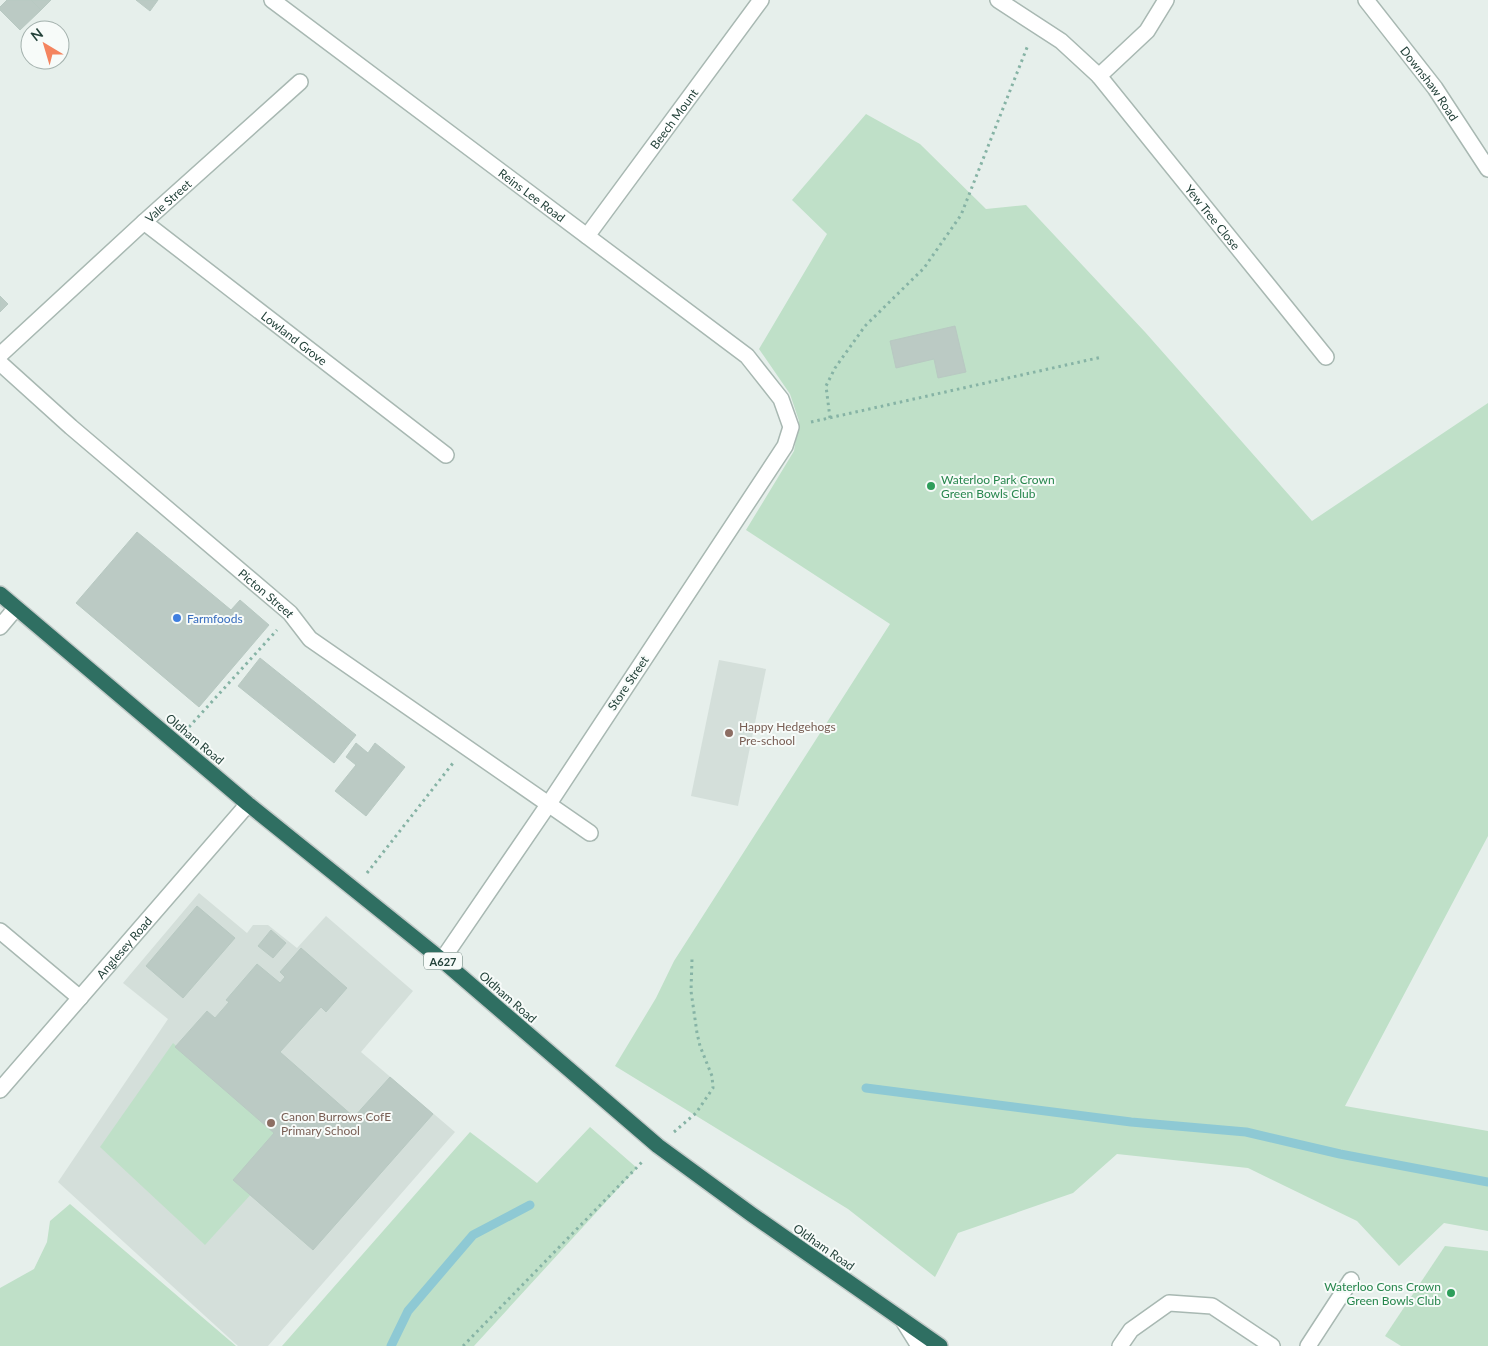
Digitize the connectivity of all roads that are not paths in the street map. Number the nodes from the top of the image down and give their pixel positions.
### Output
1 (272, 0) edge
2 (761, 0) edge
3 (998, 0) edge
4 (1166, 0) edge
5 (1366, 0) edge
6 (1099, 76) junction
7 (300, 82) dead end
8 (1488, 169) edge
9 (144, 222) junction
10 (587, 236) junction
11 (0, 355) edge
12 (1326, 357) dead end
13 (0, 364) edge
14 (791, 427) joint
15 (446, 455) dead end
16 (0, 594) edge
17 (16, 608) junction
18 (0, 627) edge
19 (248, 804) junction
20 (548, 804) junction
21 (590, 833) dead end
22 (0, 931) edge
23 (442, 960) junction
24 (80, 998) junction
25 (0, 1090) edge
26 (1351, 1280) dead end
27 (904, 1322) junction
28 (919, 1346) edge
29 (940, 1346) edge
30 (1120, 1346) edge
31 (1272, 1346) edge
32 (1308, 1346) edge

1 - 10 street, Reins Lee Road
2 - 10 street, Beech Mount
3 - 6 street, Yew Tree Close
4 - 6 street
5 - 8 street, Downshaw Road
6 - 12 street, Yew Tree Close
7 - 9 street, Vale Street
9 - 11 street, Vale Street
9 - 15 street, Lowland Grove
10 - 14 street, Reins Lee Road
13 - 20 street, Picton Street
14 - 20 street, Store Street
16 - 17 highway, Oldham Road / A627
17 - 18 street
17 - 19 highway, Oldham Road / A627
19 - 23 highway, Oldham Road / A627
19 - 24 street, Anglesey Road
20 - 21 street, Picton Street
20 - 23 street, Store Street
22 - 24 street
23 - 27 highway, Oldham Road / A627
24 - 25 street, Anglesey Road
26 - 32 street
27 - 28 street
27 - 29 highway, Oldham Road / A627
30 - 31 street

